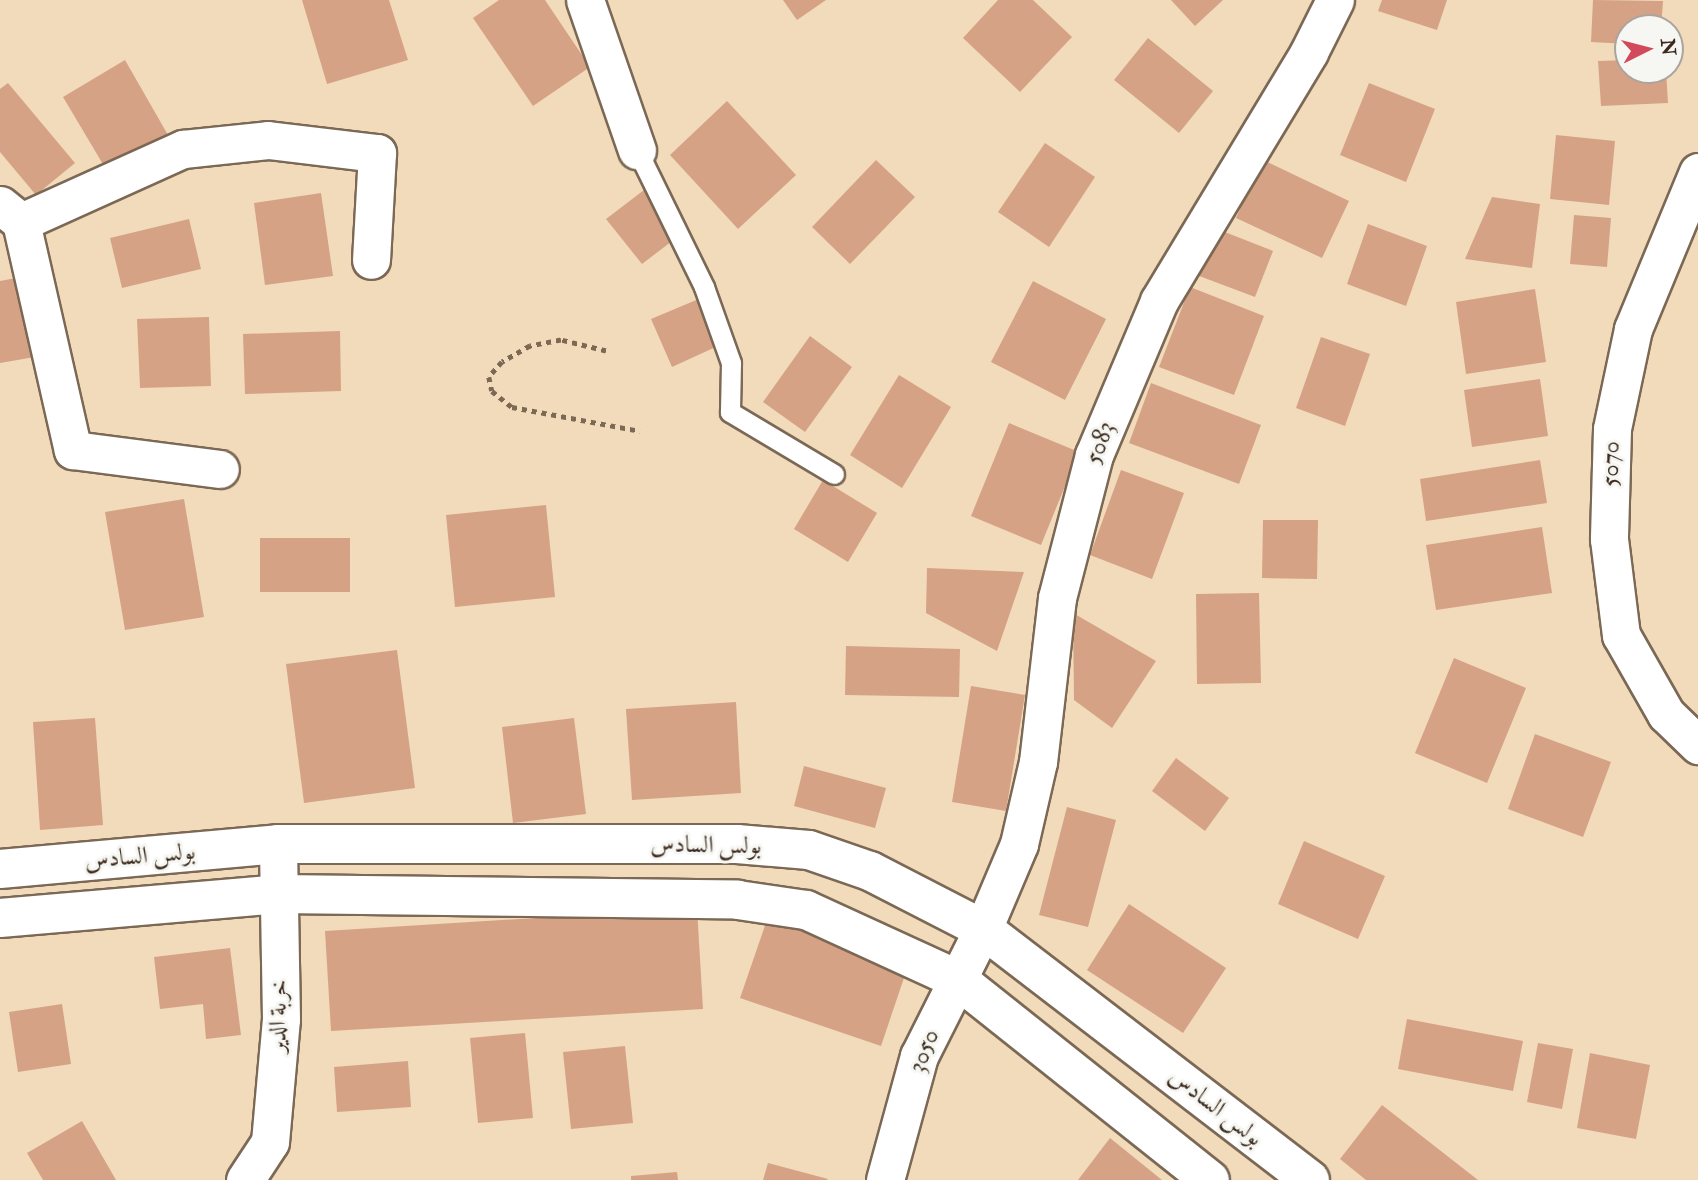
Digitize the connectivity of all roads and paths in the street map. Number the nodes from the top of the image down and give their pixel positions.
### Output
1 (585, 0) edge
2 (1335, 0) edge
3 (637, 150) joint
4 (1698, 172) edge
5 (10, 214) edge
6 (1689, 216) edge
7 (371, 260) dead end
8 (606, 351) dead end
9 (640, 431) dead end
10 (220, 468) dead end
11 (834, 474) dead end
12 (1698, 745) edge
13 (278, 844) junction
14 (0, 869) edge
15 (279, 894) junction
16 (0, 918) edge
17 (984, 929) junction
18 (957, 979) junction
19 (246, 1180) edge
20 (885, 1180) edge
21 (1210, 1180) edge
22 (1310, 1180) edge

1 - 3 street
2 - 17 street, 5083
3 - 11 lane
4 - 6 street, 5070
5 - 7 street
5 - 10 street
6 - 12 street, 5070
8 - 9 path
13 - 14 street, بولس السادس
13 - 15 street, خربة الدير
13 - 17 street, بولس السادس
15 - 16 street, بولس السادس
15 - 18 street, بولس السادس
15 - 19 street, خربة الدير
17 - 18 street, 3050
17 - 22 street, بولس السادس
18 - 20 street, 3050
18 - 21 street, بولس السادس

